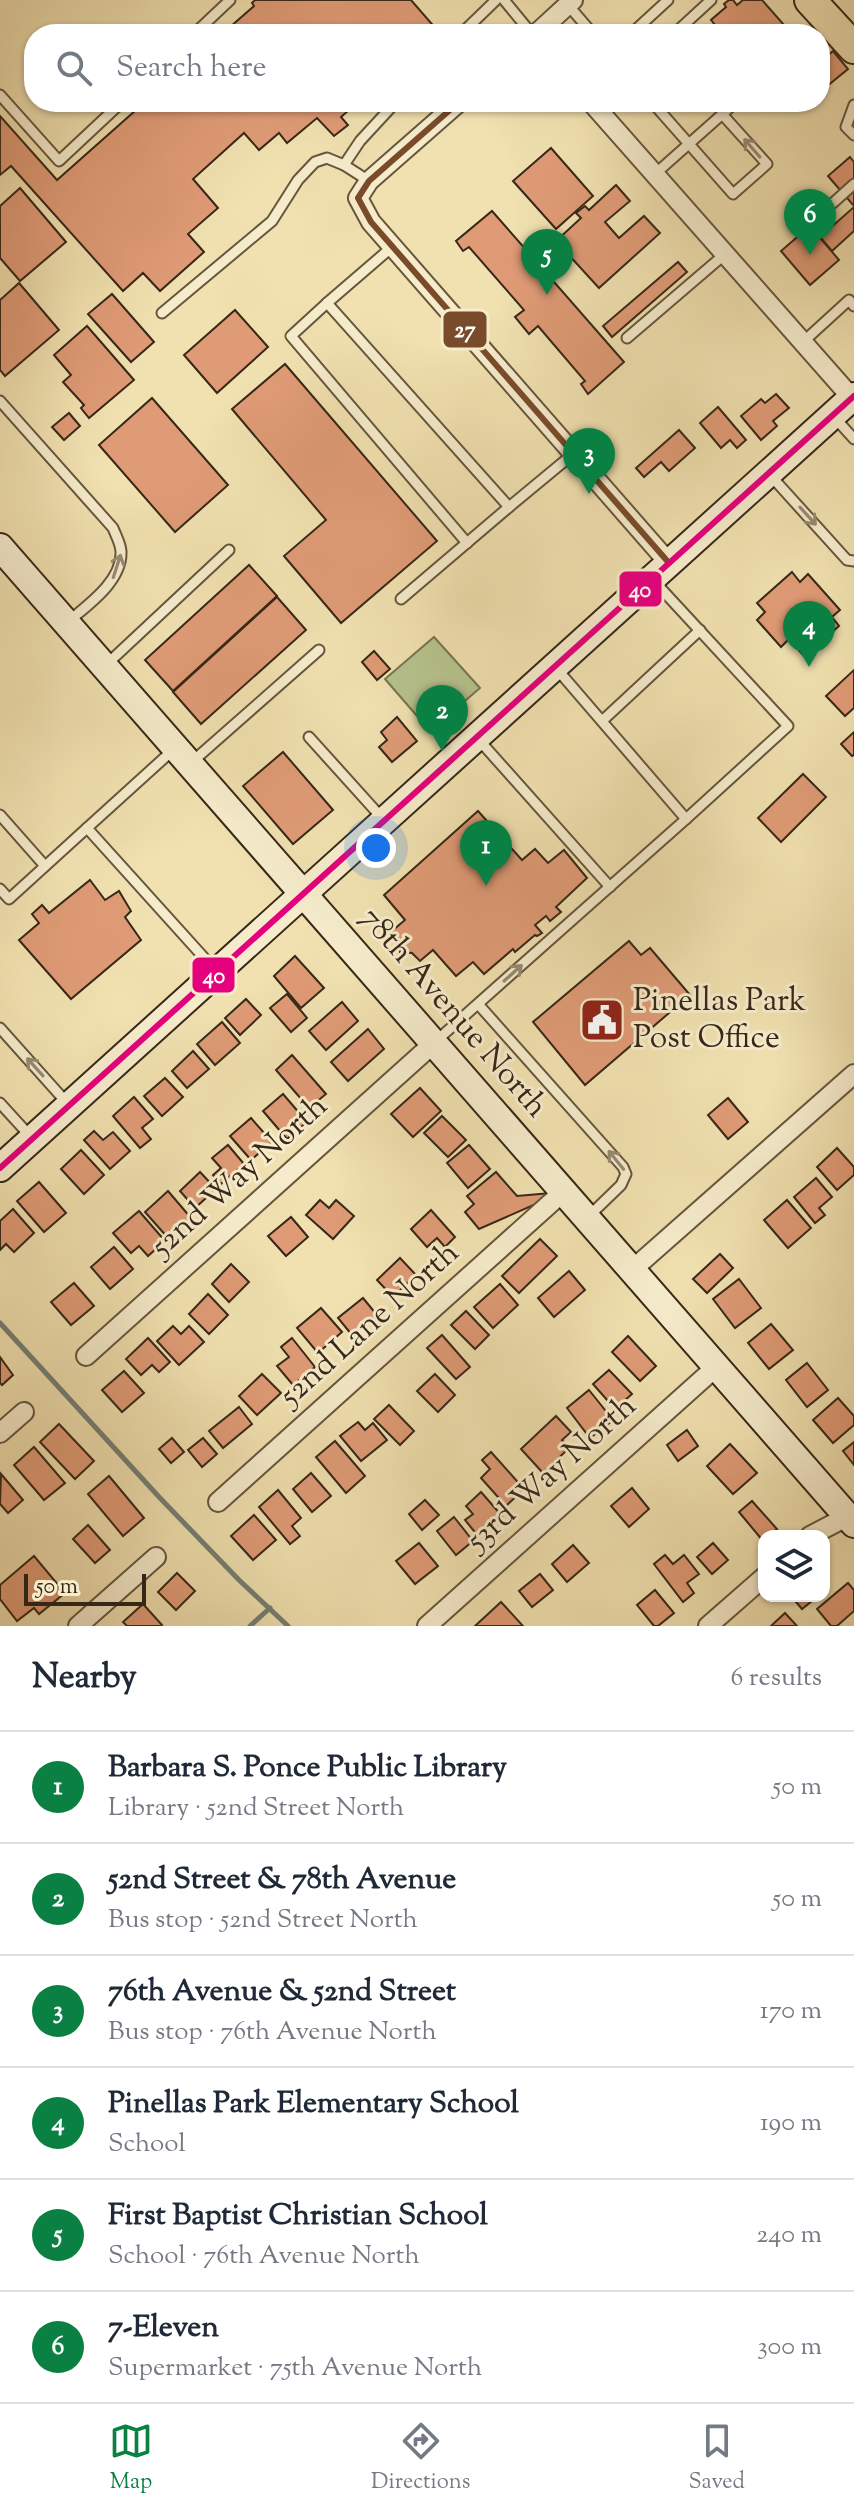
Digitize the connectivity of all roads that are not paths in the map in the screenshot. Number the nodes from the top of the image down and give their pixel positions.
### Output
1 (230, 0) edge
2 (496, 0) edge
3 (504, 0) edge
4 (668, 0) edge
5 (571, 2) edge
6 (705, 2) edge
7 (205, 24) edge
8 (471, 24) edge
9 (525, 24) edge
10 (546, 24) edge
11 (586, 24) edge
12 (642, 24) edge
13 (684, 24) edge
14 (830, 25) edge
15 (854, 48) edge
16 (0, 95) edge
17 (854, 105) edge
18 (111, 112) edge
19 (387, 112) edge
20 (448, 112) edge
21 (600, 112) edge
22 (661, 112) edge
23 (724, 112) edge
24 (722, 114) junction
25 (854, 135) edge
26 (688, 144) junction
27 (344, 165) junction
28 (655, 174) junction
29 (369, 181) junction
30 (854, 184) edge
31 (833, 203) dead end
32 (392, 247) junction
33 (725, 254) junction
34 (852, 301) edge
35 (327, 303) junction
36 (162, 313) dead end
37 (627, 338) dead end
38 (803, 342) junction
39 (0, 401) edge
40 (846, 403) edge
41 (854, 439) edge
42 (573, 454) junction
43 (769, 473) junction
44 (509, 507) junction
45 (467, 543) junction
46 (0, 547) edge
47 (229, 550) dead end
48 (850, 561) edge
49 (660, 571) junction
50 (401, 599) dead end
51 (67, 623) junction
52 (700, 630) junction
53 (319, 650) dead end
54 (105, 667) junction
55 (555, 667) junction
56 (602, 721) junction
57 (309, 737) dead end
58 (476, 737) junction
59 (183, 756) junction
60 (0, 815) edge
61 (686, 819) junction
62 (384, 821) junction
63 (87, 828) junction
64 (45, 866) junction
65 (610, 887) junction
66 (0, 889) edge
67 (303, 894) junction
68 (217, 972) junction
69 (478, 1004) junction
70 (0, 1028) edge
71 (434, 1043) junction
72 (854, 1074) edge
73 (0, 1103) edge
74 (69, 1105) junction
75 (32, 1139) junction
76 (0, 1168) edge
77 (563, 1192) junction
78 (586, 1218) junction
79 (632, 1270) junction
80 (86, 1356) dead end
81 (716, 1367) junction
82 (24, 1412) dead end
83 (0, 1433) edge
84 (218, 1502) dead end
85 (851, 1518) edge
86 (824, 1530) edge
87 (156, 1557) dead end
88 (758, 1582) edge
89 (78, 1626) edge
90 (427, 1626) edge
91 (708, 1626) edge

1 - 7 lane
2 - 8 lane
3 - 9 lane
4 - 12 lane
5 - 10 street
5 - 11 lane
6 - 13 lane
14 - 15 main road
16 - 18 lane
17 - 25 lane
19 - 27 lane
20 - 29 street
21 - 28 street
22 - 26 lane
23 - 24 lane
24 - 26 lane
26 -> 24 lane
26 - 28 lane
27 - 29 lane
27 - 36 lane
28 - 33 street
29 - 32 street
30 - 31 lane
32 - 35 lane
32 - 42 street
33 - 37 lane
33 - 38 street
34 - 38 lane
35 - 44 lane
35 - 45 lane
38 - 40 street
51 -> 39 lane
40 - 41 lane
40 - 43 street
42 - 44 lane
42 - 49 street
43 -> 48 lane
43 - 49 street
44 - 45 lane
45 - 50 lane
46 - 51 street, 78th Avenue North
47 - 54 lane
49 - 52 lane
49 - 55 street
51 - 54 street, 78th Avenue North
52 - 56 lane
52 - 61 lane
53 - 59 lane
54 - 59 street, 78th Avenue North
55 - 56 lane
55 - 58 street
56 - 61 lane
57 - 62 lane
58 - 62 street
58 - 65 lane
59 - 63 lane
59 - 67 street, 78th Avenue North
60 - 64 lane
61 - 65 lane
62 - 67 street
63 - 64 lane
63 - 68 lane
64 - 66 lane
69 -> 65 lane
67 - 68 street
67 - 71 street, 78th Avenue North
68 - 74 street
69 - 71 lane
78 -> 69 lane
74 -> 70 lane
71 - 77 street, 78th Avenue North
71 - 80 street, 52nd Way North
72 - 79 street
73 - 75 lane
74 - 75 street
75 - 76 street
77 - 78 street, 78th Avenue North
77 - 84 street, 52nd Lane North
78 - 79 street, 78th Avenue North
79 - 81 street, 78th Avenue North
81 - 85 street, 78th Avenue North
81 - 90 street, 53rd Way North
82 - 83 street
85 - 86 street
87 - 89 street
88 - 91 street

